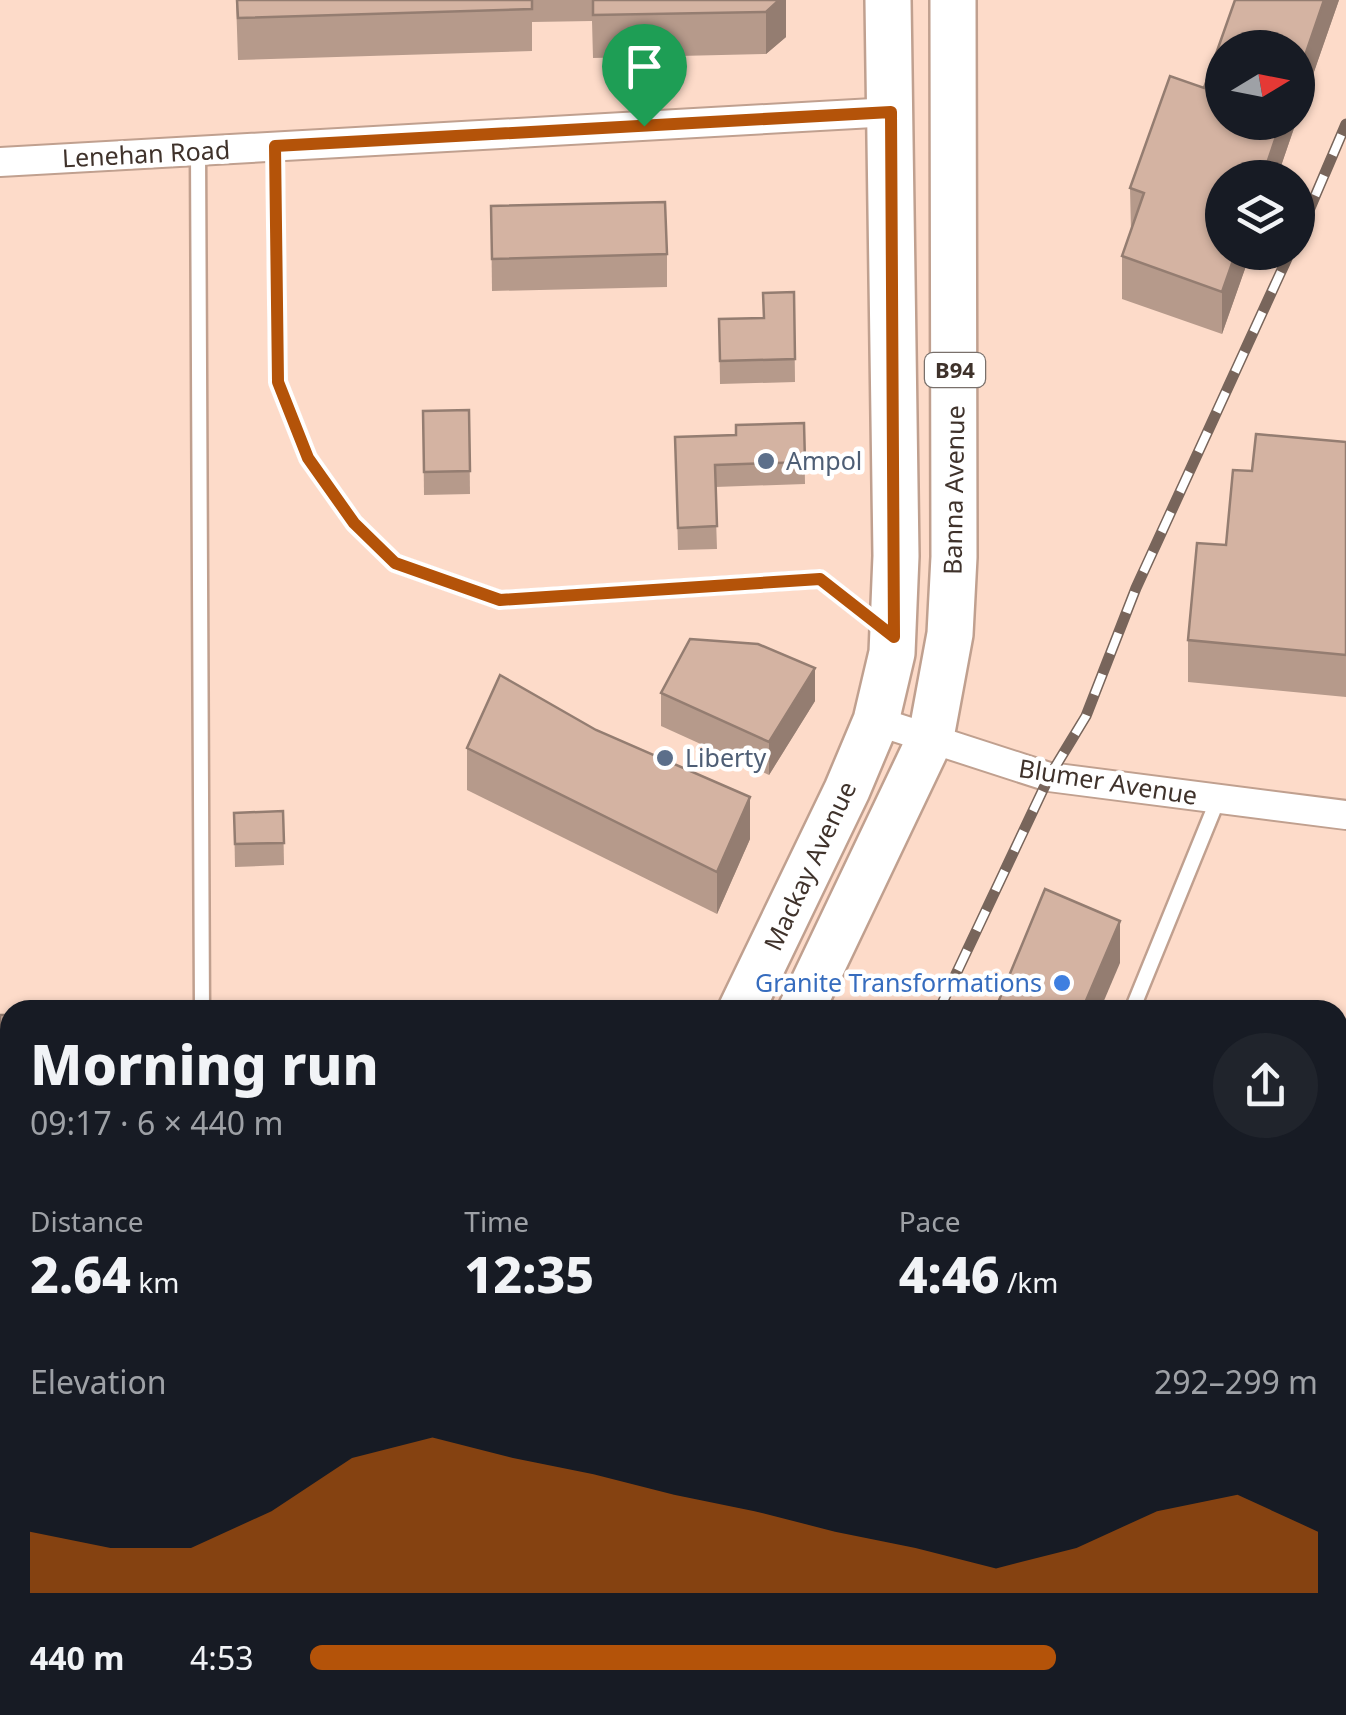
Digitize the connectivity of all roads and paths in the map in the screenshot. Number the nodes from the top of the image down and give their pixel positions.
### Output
1 (888, 0) edge
2 (952, 0) edge
3 (954, 108) junction
4 (891, 112) junction
5 (275, 146) junction
6 (198, 151) junction
7 (0, 162) edge
8 (894, 637) junction
9 (876, 721) junction
10 (931, 737) junction
11 (1218, 800) junction
12 (1346, 815) edge
13 (202, 1000) edge
14 (746, 1000) edge
15 (806, 1000) edge
16 (1136, 1000) edge

1 - 4 main road, B94
2 - 3 main road, Banna Avenue / B94
3 - 4 main road
3 - 10 main road, Banna Avenue / B94
4 - 5 street, Lenehan Road
4 - 8 main road, B94
5 - 6 street, Lenehan Road
5 - 8 lane
6 - 7 street, Lenehan Road
6 - 13 lane
8 - 9 main road, B94
9 - 10 street, Blumer Avenue
9 - 14 main road, Mackay Avenue / B94
10 - 11 street, Blumer Avenue
10 - 15 main road, B94
11 - 12 street, Blumer Avenue
11 - 16 lane

